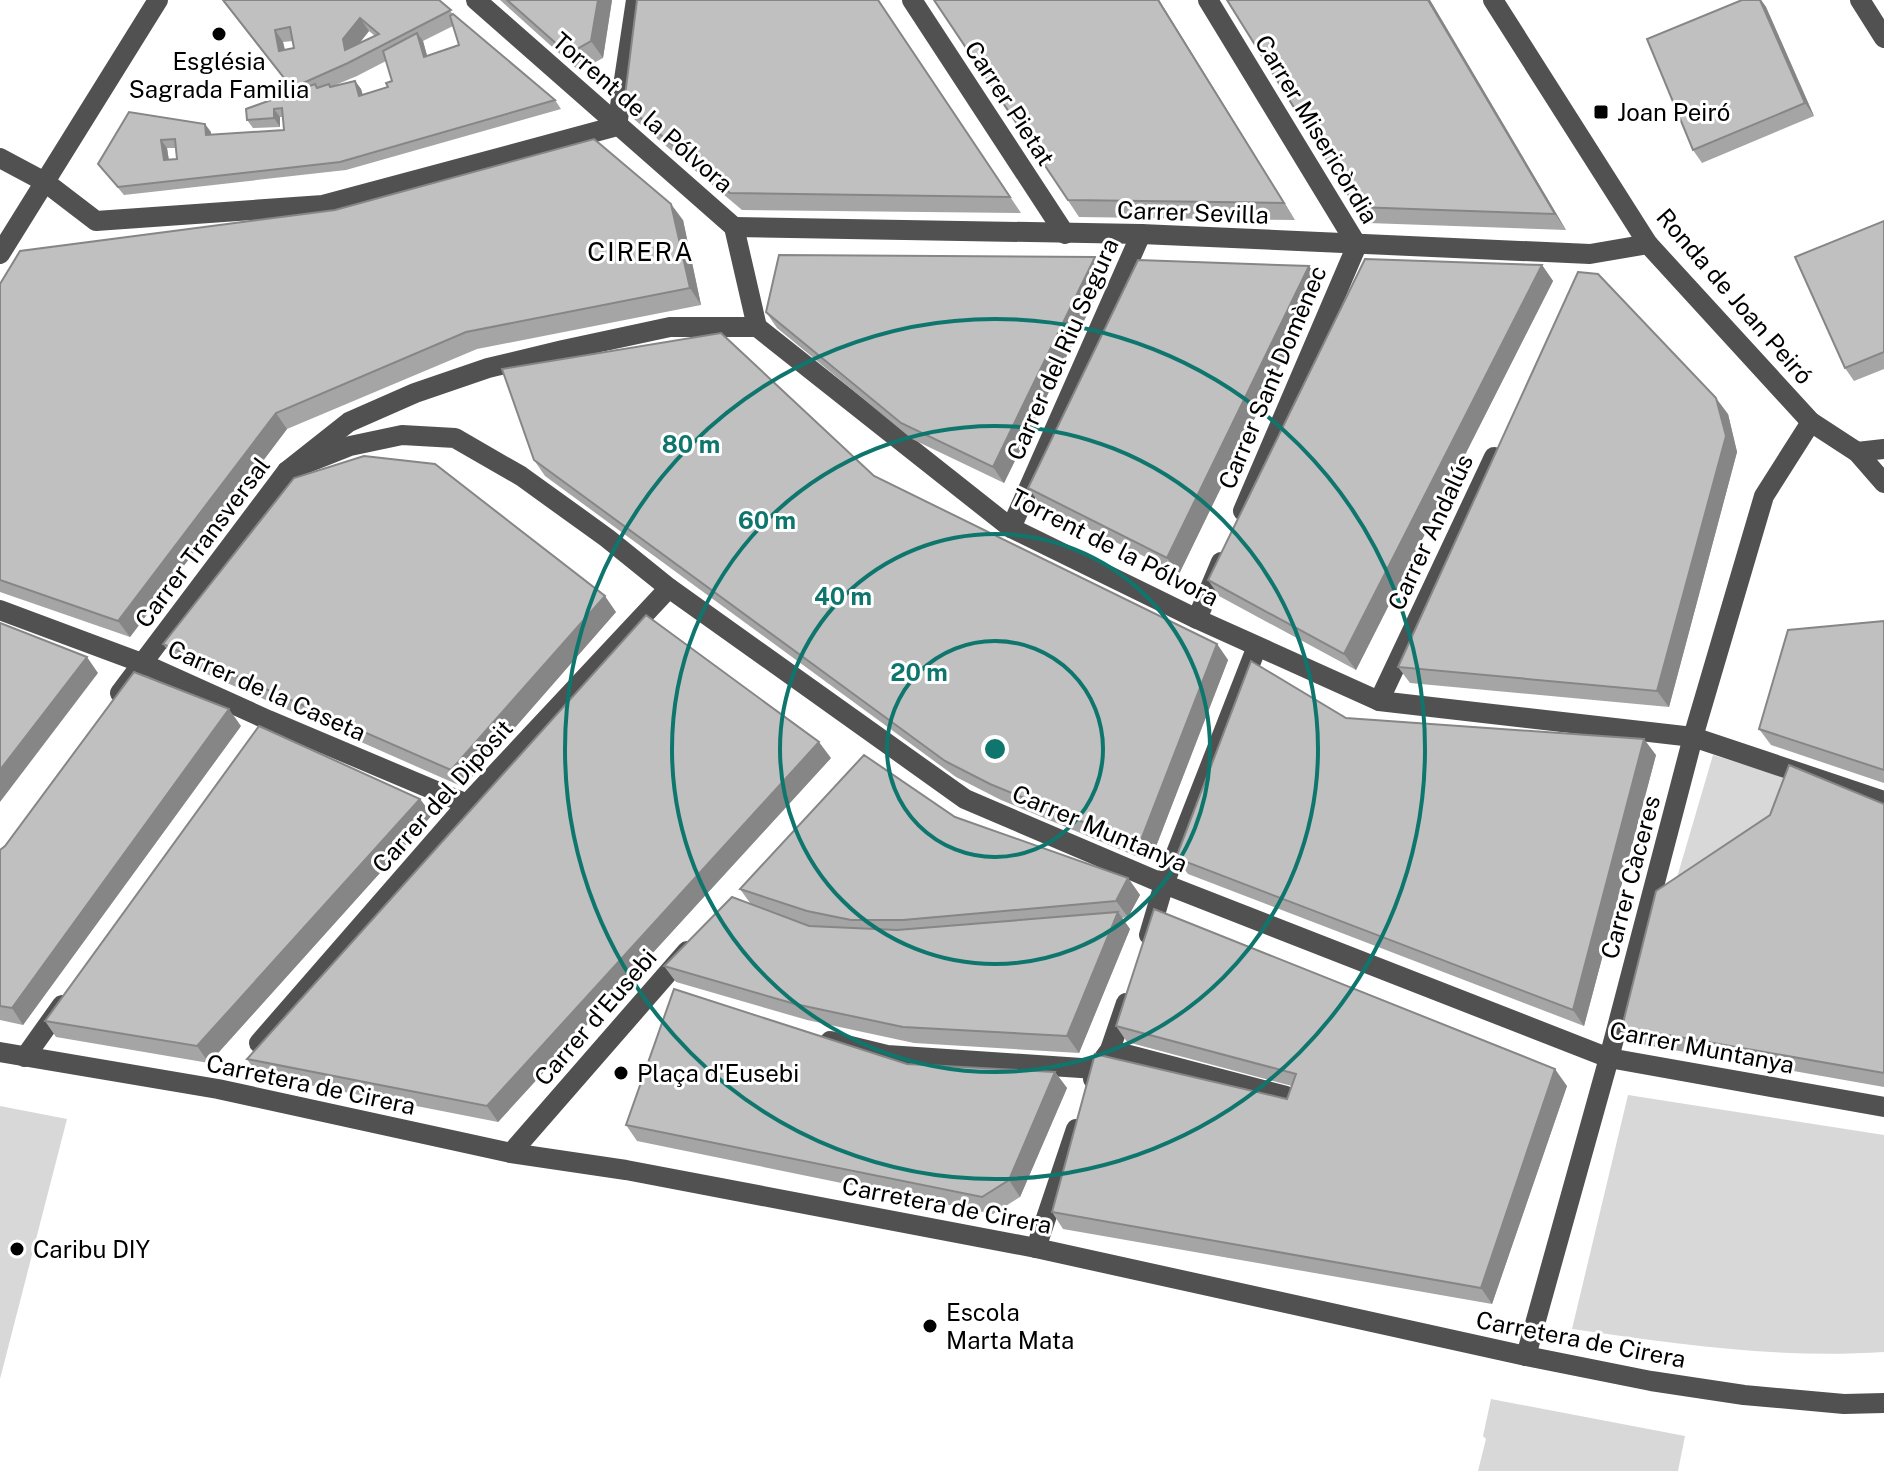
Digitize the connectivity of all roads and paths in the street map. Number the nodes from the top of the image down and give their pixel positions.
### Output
1 (158, 0) edge
2 (476, 0) edge
3 (636, 0) edge
4 (912, 0) edge
5 (1208, 0) edge
6 (1493, 0) edge
7 (1860, 0) edge
8 (1884, 38) edge
9 (617, 126) junction
10 (0, 158) edge
11 (45, 182) junction
12 (734, 227) junction
13 (1065, 234) junction
14 (1141, 234) junction
15 (1648, 244) junction
16 (1357, 245) junction
17 (0, 254) edge
18 (757, 327) junction
19 (1811, 422) junction
20 (1501, 442) edge
21 (1884, 449) edge
22 (1857, 452) junction
23 (287, 471) junction
24 (1884, 483) edge
25 (1011, 528) junction
26 (669, 588) junction
27 (0, 610) edge
28 (1197, 619) junction
29 (1257, 646) junction
30 (142, 663) junction
31 (1379, 701) junction
32 (106, 713) edge
33 (1693, 737) junction
34 (1884, 801) edge
35 (467, 804) junction
36 (1164, 884) junction
37 (704, 932) edge
38 (1140, 961) edge
39 (657, 985) junction
40 (1130, 990) edge
41 (71, 992) edge
42 (676, 998) edge
43 (810, 1036) edge
44 (259, 1043) edge
45 (1110, 1050) junction
46 (0, 1052) edge
47 (25, 1057) junction
48 (1609, 1058) junction
49 (1096, 1069) junction
50 (1286, 1096) edge
51 (1884, 1107) edge
52 (511, 1153) junction
53 (1036, 1248) junction
54 (1526, 1356) junction
55 (1884, 1403) edge

1 - 11 street
2 - 9 street, Torrent de la Pólvora
3 - 9 street
4 - 13 street, Carrer Pietat
5 - 16 street, Carrer Misericòrdia
6 - 15 street, Ronda de Joan Peiró
7 - 8 street
9 - 11 street
9 - 12 street, Torrent de la Pólvora
10 - 11 street
11 - 17 street
12 - 13 street, Carrer Sevilla
12 - 18 street, Torrent de la Pólvora
13 - 14 street, Carrer Sevilla
14 - 16 street, Carrer Sevilla
14 - 25 street, Carrer del Riu Segura
15 - 16 street, Carrer Sevilla
15 - 19 street, Ronda de Joan Peiró
16 - 28 street, Carrer Sant Domènec
18 - 23 street, Carrer Transversal
18 - 25 street, Torrent de la Pólvora
19 - 22 street, Ronda de Joan Peiró
19 - 33 street, Carrer Càceres
20 - 31 street, Carrer Andalús
21 - 22 street
22 - 24 street, Ronda de Joan Peiró
23 - 26 street, Carrer Muntanya
23 - 30 street, Carrer Transversal
25 - 28 street, Torrent de la Pólvora
26 - 35 street, Carrer del Dipòsit
26 - 36 street, Carrer Muntanya
27 - 30 street, Carrer de la Caseta
28 - 29 street, Torrent de la Pólvora
29 - 31 street, Torrent de la Pólvora
29 - 36 street
30 - 32 street, Carrer Transversal
30 - 35 street, Carrer de la Caseta
31 - 33 street, Torrent de la Pólvora
33 - 34 street, Torrent de la Pólvora
33 - 48 street, Carrer Càceres
35 - 44 street, Carrer del Dipòsit
36 - 38 street
36 - 48 street, Carrer Muntanya
37 - 39 street, Carrer d'Eusebi
39 - 42 street
39 - 52 street, Carrer d'Eusebi
40 - 45 street
41 - 47 street
43 - 49 street
45 - 49 street
45 - 50 street
46 - 47 street, Carretera de Cirera
47 - 52 street, Carretera de Cirera
48 - 51 street, Carrer Muntanya
48 - 54 street, Carrer Càceres
49 - 53 street
52 - 53 street, Carretera de Cirera
53 - 54 street, Carretera de Cirera
54 - 55 street, Carretera de Cirera

